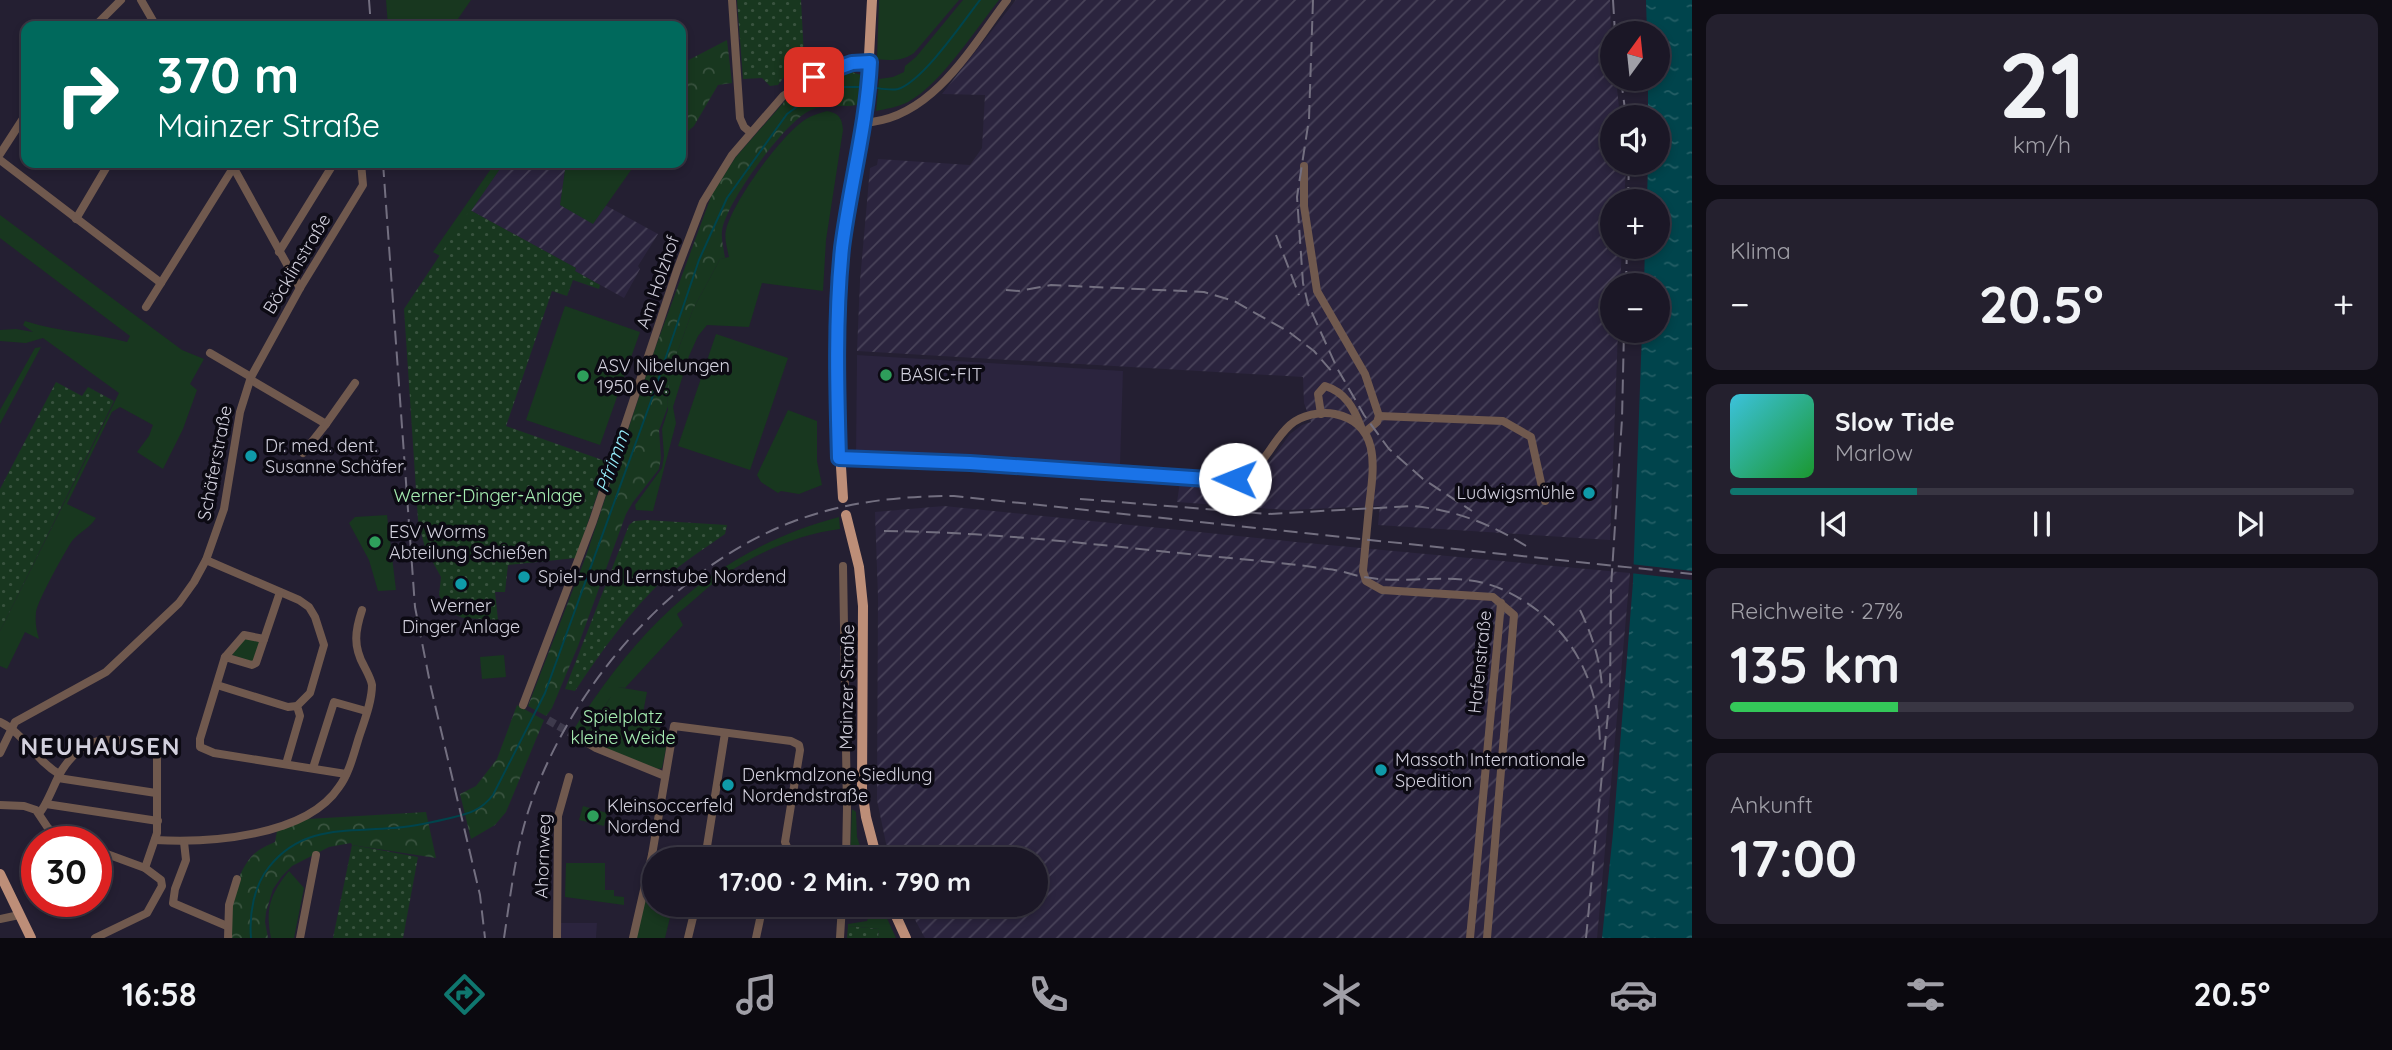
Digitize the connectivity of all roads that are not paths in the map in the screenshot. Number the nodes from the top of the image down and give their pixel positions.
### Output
1 (121, 0) edge
2 (142, 0) edge
3 (732, 0) edge
4 (872, 0) edge
5 (1007, 0) edge
6 (100, 21) edge
7 (153, 21) edge
8 (870, 62) junction
9 (868, 121) junction
10 (21, 122) edge
11 (750, 132) junction
12 (0, 154) edge
13 (0, 160) edge
14 (1304, 166) dead end
15 (106, 168) edge
16 (230, 168) edge
17 (234, 168) edge
18 (331, 168) edge
19 (361, 168) edge
20 (76, 219) junction
21 (279, 252) junction
22 (161, 283) junction
23 (300, 288) junction
24 (146, 307) dead end
25 (210, 353) dead end
26 (251, 379) junction
27 (355, 383) dead end
28 (1321, 414) junction
29 (1379, 416) junction
30 (326, 424) junction
31 (1363, 430) junction
32 (303, 453) dead end
33 (839, 458) junction
34 (843, 498) dead end
35 (1545, 501) dead end
36 (846, 515) dead end
37 (206, 560) junction
38 (843, 566) dead end
39 (280, 593) junction
40 (1501, 603) junction
41 (362, 610) dead end
42 (264, 639) junction
43 (225, 657) junction
44 (216, 685) junction
45 (523, 705) dead end
46 (297, 706) junction
47 (366, 711) junction
48 (0, 722) edge
49 (11, 727) junction
50 (725, 733) junction
51 (576, 736) tunnel mouth
52 (157, 749) junction
53 (176, 749) dead end
54 (0, 752) edge
55 (286, 764) junction
56 (313, 768) junction
57 (346, 774) junction
58 (59, 776) junction
59 (665, 776) junction
60 (569, 777) dead end
61 (156, 793) junction
62 (46, 804) junction
63 (0, 805) edge
64 (40, 812) junction
65 (158, 821) junction
66 (47, 826) edge
67 (155, 840) junction
68 (184, 842) junction
69 (653, 847) edge
70 (707, 847) edge
71 (787, 847) edge
72 (846, 847) edge
73 (874, 847) edge
74 (317, 855) dead end
75 (112, 856) edge
76 (145, 868) junction
77 (0, 874) edge
78 (237, 879) dead end
79 (642, 899) edge
80 (19, 915) junction
81 (693, 917) edge
82 (760, 917) edge
83 (841, 917) edge
84 (896, 917) edge
85 (0, 919) edge
86 (227, 926) junction
87 (30, 938) edge
88 (95, 938) edge
89 (228, 938) edge
90 (300, 938) edge
91 (557, 938) edge
92 (633, 938) edge
93 (688, 938) edge
94 (756, 938) edge
95 (840, 938) edge
96 (906, 938) edge
97 (1470, 938) edge
98 (1487, 938) edge

1 - 6 street
2 - 7 street
3 - 11 street
4 - 8 main road
5 - 9 street
8 - 9 main road
8 - 11 street, Am Holzhof
9 - 33 main road
10 - 12 street
11 - 45 street, Am Holzhof
13 - 20 street
14 - 29 street
15 - 20 street
16 - 22 street
17 - 21 street
18 - 21 street
19 - 23 street, Böcklinstraße
20 - 22 street
21 - 23 street
22 - 24 street
23 - 26 street, Böcklinstraße
25 - 26 street
26 - 30 street
26 - 37 street, Schäferstraße
27 - 30 street
28 - 31 street
28 - 31 street
28 - 33 street
29 - 31 street
29 - 35 street
30 - 32 street
31 - 40 street
33 - 34 main road
36 - 73 main road, Mainzer Straße
37 - 39 street
37 - 49 street, Schäferstraße
38 - 72 street, Mainzer Straße
39 - 42 street
39 - 46 street
40 - 97 street, Hafenstraße
40 - 98 street, Hafenstraße
41 - 47 street
42 - 43 street
42 - 43 street
43 - 44 street
44 - 46 street
44 - 55 street
46 - 55 street
47 - 56 street
47 - 57 street
48 - 49 street
49 - 54 street
49 - 58 street
50 - 59 street
50 - 70 street
50 - 71 street
51 - 59 street
52 - 53 street
52 - 58 street
52 - 61 street
55 - 56 street
56 - 57 street
57 - 68 street
58 - 61 street
58 - 62 street
59 - 69 street
60 - 91 street, Ahornweg
61 - 65 street
62 - 64 street
62 - 65 street
63 - 64 street
64 - 66 street
65 - 67 street
67 - 68 street
67 - 76 street
68 - 86 street
74 - 90 street
75 - 76 street
76 - 88 street
77 - 80 main road
78 - 86 street
79 - 92 street
80 - 85 street
80 - 87 main road
81 - 93 street
82 - 94 street
83 - 95 street
84 - 96 main road
86 - 89 street

